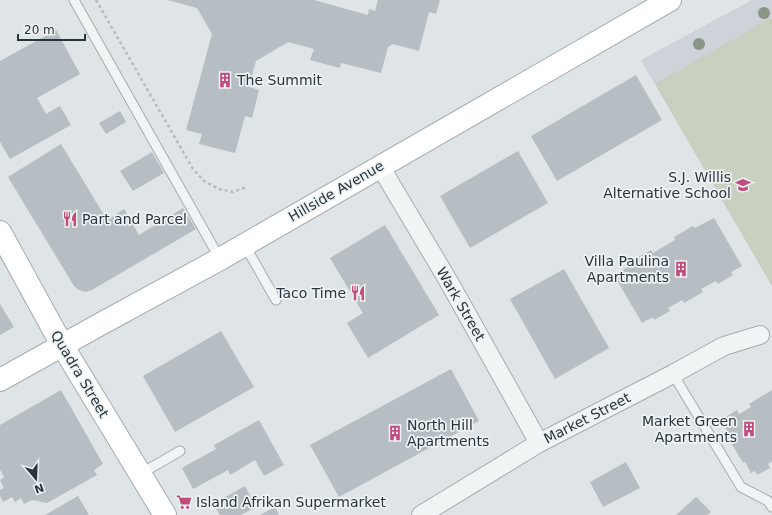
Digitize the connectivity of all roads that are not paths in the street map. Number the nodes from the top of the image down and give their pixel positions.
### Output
1 (74, 0) edge
2 (670, 0) edge
3 (380, 166) junction
4 (0, 232) edge
5 (244, 244) junction
6 (220, 259) junction
7 (276, 300) dead end
8 (760, 335) dead end
9 (62, 345) junction
10 (673, 374) junction
11 (0, 380) edge
12 (539, 443) junction
13 (180, 451) dead end
14 (140, 474) junction
15 (772, 507) edge
16 (164, 515) edge
17 (420, 515) edge

1 - 6 lane
2 - 3 main road, Hillside Avenue
3 - 5 main road, Hillside Avenue
3 - 12 street, Wark Street
4 - 9 main road, Quadra Street
5 - 6 main road, Hillside Avenue
5 - 7 lane
6 - 9 main road, Hillside Avenue
8 - 10 street, Market Street
9 - 11 main road, Hillside Avenue
9 - 14 main road, Quadra Street
10 - 12 street, Market Street
10 - 15 lane
12 - 17 street, Market Street
13 - 14 lane
14 - 16 main road, Quadra Street

